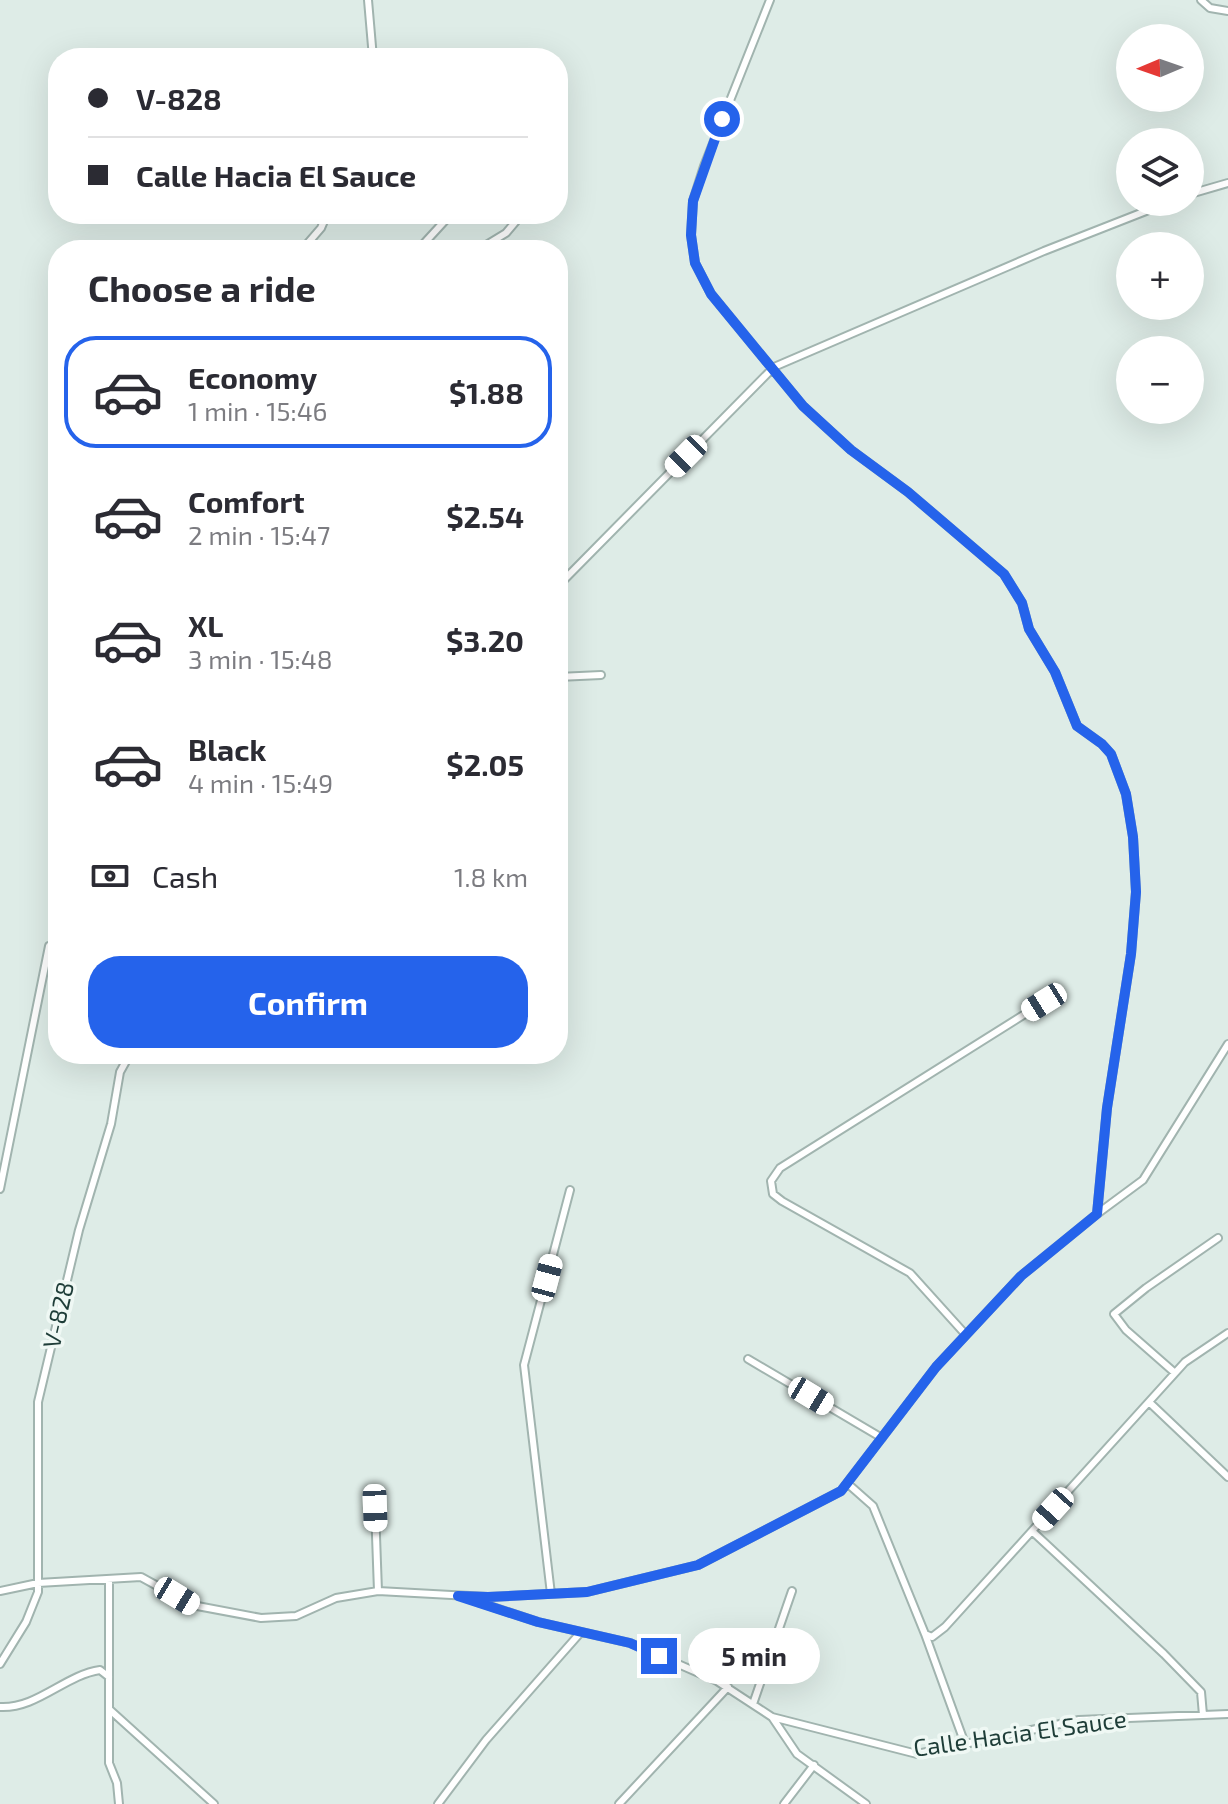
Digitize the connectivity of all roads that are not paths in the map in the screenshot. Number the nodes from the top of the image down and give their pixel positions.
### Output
1 (368, 0) edge
2 (770, 0) edge
3 (1201, 0) edge
4 (1228, 11) edge
5 (372, 48) edge
6 (1228, 183) edge
7 (1204, 190) edge
8 (1133, 216) edge
9 (323, 224) edge
10 (442, 224) edge
11 (514, 224) edge
12 (311, 240) edge
13 (427, 240) edge
14 (494, 240) edge
15 (771, 370) junction
16 (568, 576) edge
17 (601, 675) dead end
18 (568, 677) edge
19 (48, 951) edge
20 (1044, 1002) dead end
21 (1228, 1044) edge
22 (124, 1064) edge
23 (0, 1189) edge
24 (570, 1190) dead end
25 (1097, 1214) junction
26 (1218, 1238) dead end
27 (1228, 1333) edge
28 (966, 1335) junction
29 (748, 1359) dead end
30 (1175, 1373) junction
31 (1149, 1402) junction
32 (882, 1438) junction
33 (1228, 1477) edge
34 (847, 1483) junction
35 (375, 1508) dead end
36 (1032, 1531) junction
37 (109, 1579) junction
38 (38, 1583) junction
39 (0, 1591) edge
40 (378, 1591) junction
41 (792, 1591) dead end
42 (551, 1594) junction
43 (458, 1596) junction
44 (581, 1632) junction
45 (925, 1634) junction
46 (0, 1664) edge
47 (109, 1677) junction
48 (728, 1687) junction
49 (753, 1704) junction
50 (0, 1707) edge
51 (109, 1710) junction
52 (1228, 1714) edge
53 (1203, 1715) junction
54 (772, 1717) junction
55 (965, 1744) junction
56 (814, 1765) junction
57 (622, 1803) edge
58 (119, 1804) edge
59 (214, 1804) edge
60 (438, 1804) edge
61 (784, 1804) edge
62 (866, 1804) edge

1 - 5 street
2 - 15 street
3 - 4 street
6 - 7 street
8 - 15 street
9 - 12 street
10 - 13 street
11 - 14 street
15 - 16 street
15 - 25 street
17 - 18 street
19 - 23 street
20 - 28 street
21 - 25 street
22 - 38 street, V-828
24 - 42 street
25 - 28 street
26 - 30 street
27 - 30 street
28 - 32 street
29 - 32 street
30 - 31 street
31 - 33 street
31 - 36 street
32 - 34 street
34 - 42 street
34 - 45 street
35 - 40 street
36 - 45 street
36 - 53 street
37 - 38 street
37 - 40 street
37 - 47 street
38 - 39 street
38 - 46 street, V-828
40 - 43 street
41 - 49 street
42 - 43 street
43 - 44 street, Calle Hacia El Sauce
44 - 48 street, Calle Hacia El Sauce
44 - 60 street
45 - 55 street
47 - 50 street
47 - 51 street
48 - 49 street, Calle Hacia El Sauce
48 - 57 street
49 - 54 street, Calle Hacia El Sauce
51 - 58 street
51 - 59 street
52 - 53 street, Calle Hacia El Sauce
53 - 55 street, Calle Hacia El Sauce
54 - 55 street, Calle Hacia El Sauce
54 - 56 street
56 - 61 street
56 - 62 street

